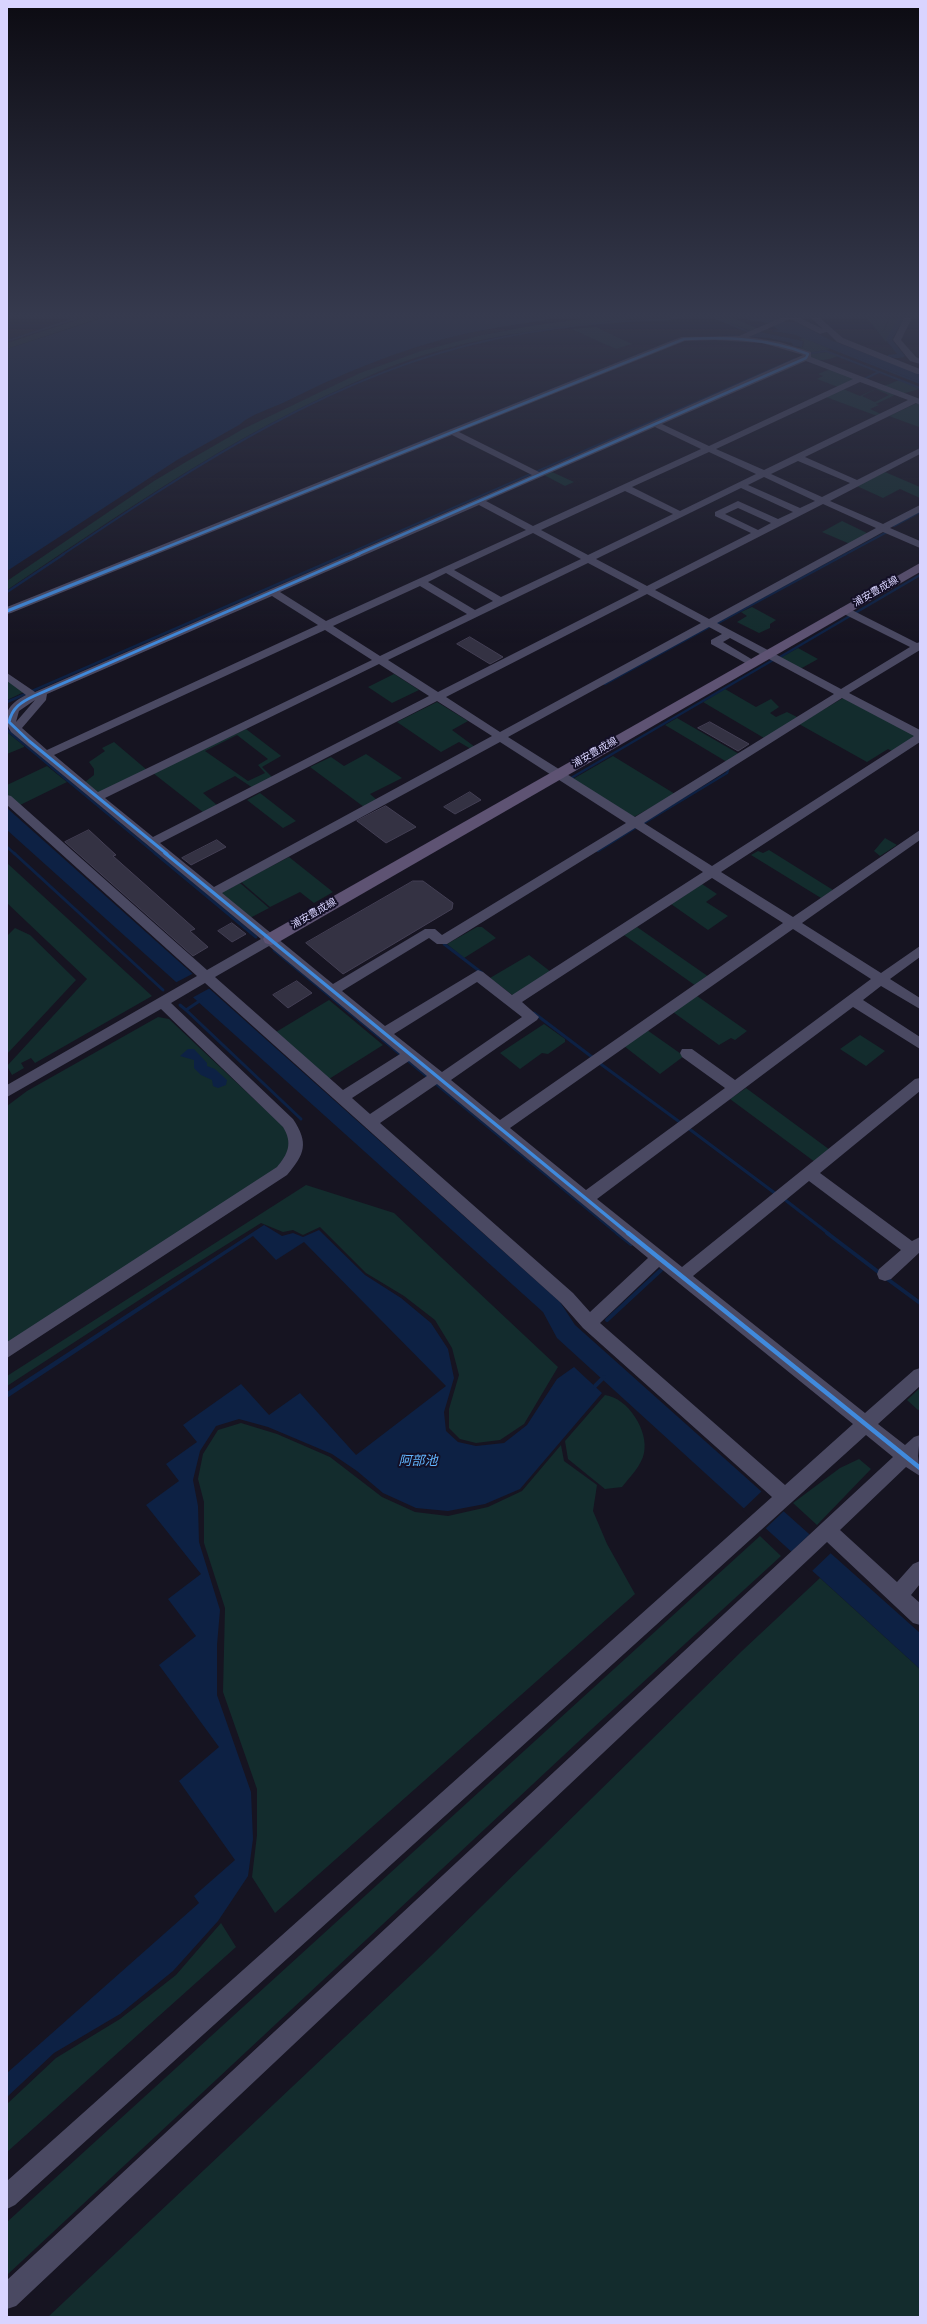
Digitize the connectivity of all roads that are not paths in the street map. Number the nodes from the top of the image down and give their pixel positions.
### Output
1 (466, 426) edge
2 (648, 426) edge
3 (659, 426) edge
4 (757, 426) edge
5 (864, 426) edge
6 (452, 432) junction
7 (708, 449) junction
8 (920, 451) edge
9 (798, 458) junction
10 (536, 473) junction
11 (763, 474) junction
12 (857, 483) junction
13 (741, 485) junction
14 (624, 487) junction
15 (479, 501) junction
16 (823, 501) junction
17 (920, 508) edge
18 (801, 512) junction
19 (680, 514) junction
20 (778, 523) junction
21 (883, 528) junction
22 (532, 530) junction
23 (758, 533) junction
24 (920, 544) edge
25 (588, 559) junction
26 (920, 567) edge
27 (446, 569) junction
28 (420, 582) junction
29 (647, 590) junction
30 (273, 592) junction
31 (501, 602) junction
32 (7, 611) edge
33 (849, 613) junction
34 (474, 614) junction
35 (709, 623) junction
36 (326, 625) junction
37 (730, 634) junction
38 (919, 646) edge
39 (768, 654) junction
40 (380, 660) junction
41 (753, 662) junction
42 (7, 676) edge
43 (34, 694) junction
44 (842, 694) junction
45 (438, 697) junction
46 (15, 730) junction
47 (501, 736) junction
48 (920, 736) edge
49 (45, 755) junction
50 (559, 774) junction
51 (97, 797) junction
52 (7, 799) edge
53 (636, 823) junction
54 (920, 834) edge
55 (152, 842) junction
56 (712, 872) junction
57 (213, 893) junction
58 (792, 924) junction
59 (271, 939) junction
60 (920, 950) edge
61 (205, 977) junction
62 (881, 979) junction
63 (334, 990) junction
64 (162, 1002) junction
65 (512, 1002) junction
66 (855, 1002) junction
67 (920, 1004) edge
68 (385, 1033) junction
69 (920, 1044) edge
70 (687, 1053) dead end
71 (405, 1056) junction
72 (435, 1080) junction
73 (920, 1082) edge
74 (736, 1088) junction
75 (7, 1092) edge
76 (342, 1097) junction
77 (370, 1122) junction
78 (499, 1128) junction
79 (810, 1173) junction
80 (586, 1199) junction
81 (916, 1247) edge
82 (660, 1257) junction
83 (885, 1274) dead end
84 (683, 1275) junction
85 (589, 1323) junction
86 (7, 1351) edge
87 (920, 1375) edge
88 (865, 1425) junction
89 (920, 1443) edge
90 (906, 1457) junction
91 (920, 1468) edge
92 (782, 1498) junction
93 (825, 1534) junction
94 (920, 1570) edge
95 (898, 1595) junction
96 (920, 1616) edge
97 (7, 2198) edge
98 (7, 2297) edge

1 - 6 street
2 - 10 street
3 - 7 street
4 - 7 street
5 - 9 street
6 - 10 street
6 - 32 street
7 - 11 street
7 - 14 street
8 - 12 street
9 - 11 street
9 - 12 street
10 - 15 street
11 - 13 street
11 - 16 street
12 - 16 street
13 - 18 street
13 - 19 street
14 - 19 street
14 - 22 street
15 - 22 street
15 - 30 street
16 - 18 street
16 - 21 street
17 - 21 street
18 - 20 street
19 - 25 street
20 - 23 street
20 - 23 street
21 - 24 street
21 - 35 street
22 - 25 street
22 - 27 street
23 - 29 street
25 - 29 street
25 - 31 street
26 - 33 main road, 浦安豊成線
27 - 28 street
27 - 31 street
28 - 34 street
28 - 36 street
29 - 35 street
29 - 45 street
30 - 36 street
30 - 43 street
31 - 34 street
33 - 38 street
33 - 39 main road, 浦安豊成線
34 - 40 street
35 - 37 street
35 - 47 street
36 - 40 street
36 - 49 street
37 - 39 street
37 - 41 street
38 - 44 street
39 - 41 main road, 浦安豊成線
39 - 44 street
40 - 45 street
40 - 51 street
41 - 50 main road, 浦安豊成線
42 - 43 street
43 - 46 street
43 - 46 street
44 - 48 street
44 - 53 street
45 - 47 street
45 - 55 street
46 - 49 street
47 - 50 street
47 - 57 street
48 - 56 street
49 - 51 street
50 - 53 street
50 - 59 main road, 浦安豊成線
51 - 55 street
52 - 61 street
53 - 56 street
53 - 63 street
54 - 58 street
55 - 57 street
56 - 58 street
56 - 65 street
57 - 59 street
58 - 62 street
58 - 78 street
59 - 61 street
59 - 63 street
60 - 62 street
61 - 64 street
61 - 76 street
62 - 66 street
62 - 67 street
63 - 68 street
64 - 75 street
64 - 86 street
65 - 68 street
65 - 72 street
66 - 69 street
66 - 74 street
68 - 71 street
70 - 74 street
71 - 72 street
71 - 76 street
72 - 77 street
72 - 78 street
73 - 79 street
74 - 80 street
76 - 77 street
77 - 85 street
78 - 80 street
79 - 81 street
79 - 84 street
80 - 82 street
81 - 83 street
82 - 84 street
82 - 85 street
84 - 88 street
85 - 92 street
87 - 88 street
88 - 90 street
88 - 92 street
89 - 90 street
90 - 91 street
90 - 93 street
92 - 97 street
93 - 95 street
93 - 98 street
94 - 95 street
95 - 96 street

